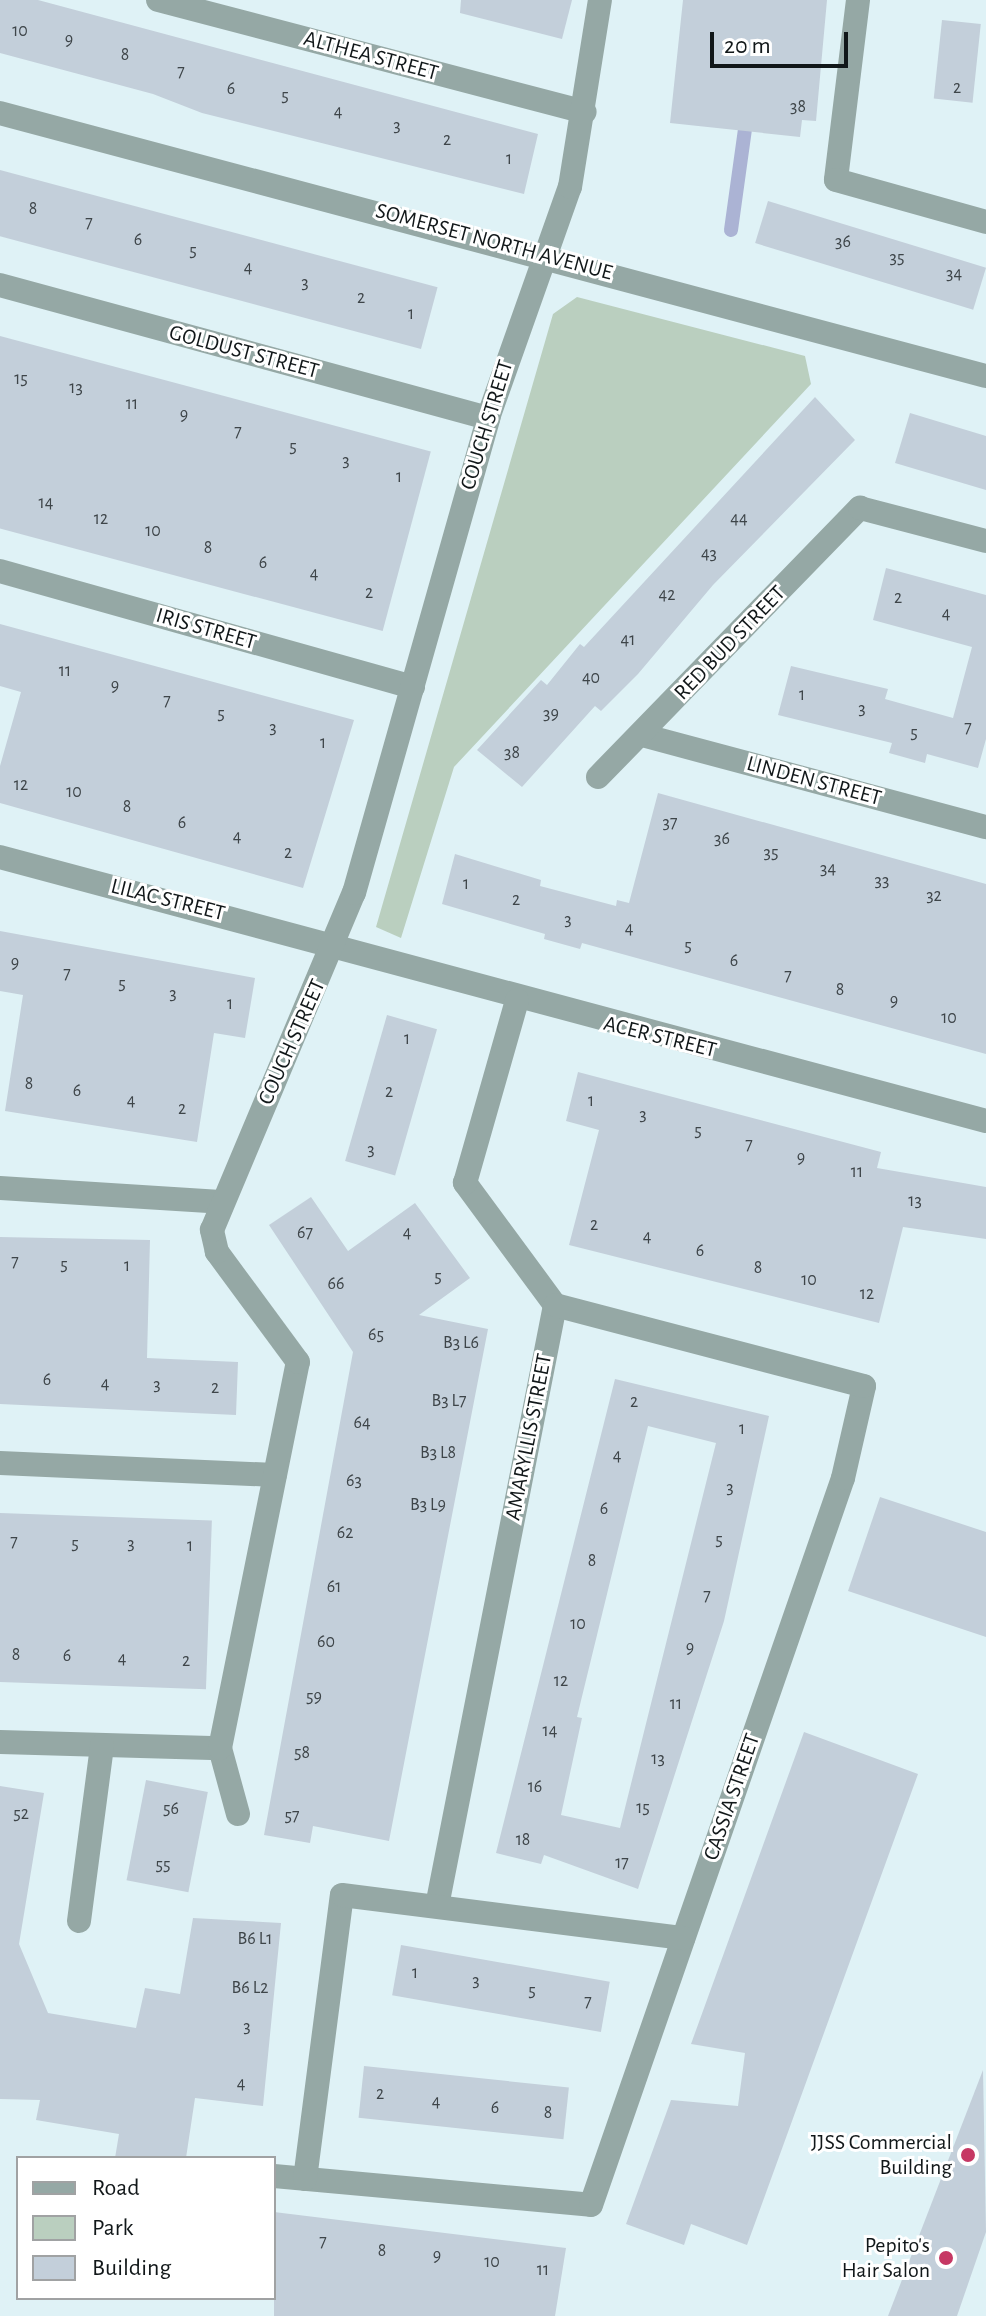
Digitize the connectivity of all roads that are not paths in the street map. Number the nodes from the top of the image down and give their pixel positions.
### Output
1 (158, 0) edge
2 (600, 0) edge
3 (858, 0) edge
4 (237, 10) edge
5 (585, 112) junction
6 (0, 113) edge
7 (986, 222) edge
8 (544, 256) junction
9 (0, 285) edge
10 (986, 376) edge
11 (488, 418) junction
12 (986, 541) edge
13 (0, 571) edge
14 (413, 687) junction
15 (642, 735) junction
16 (598, 777) dead end
17 (986, 827) edge
18 (0, 857) edge
19 (336, 943) junction
20 (517, 1000) junction
21 (986, 1121) edge
22 (0, 1188) edge
23 (221, 1202) junction
24 (555, 1305) junction
25 (0, 1463) edge
26 (275, 1475) junction
27 (0, 1742) edge
28 (102, 1746) junction
29 (220, 1748) junction
30 (238, 1814) dead end
31 (437, 1906) junction
32 (79, 1921) dead end
33 (683, 1938) junction
34 (276, 2176) edge
35 (305, 2179) junction

1 - 4 street, ALTHEA STREET
2 - 5 street, COUCH STREET
3 - 7 street
4 - 5 street, ALTHEA STREET
5 - 8 street, COUCH STREET
6 - 8 street, SOMERSET NORTH AVENUE
8 - 10 street, SOMERSET NORTH AVENUE
8 - 11 street, COUCH STREET
9 - 11 street, GOLDUST STREET
11 - 14 street, COUCH STREET
12 - 15 street, RED BUD STREET
13 - 14 street, IRIS STREET
14 - 19 street, COUCH STREET
15 - 16 street, RED BUD STREET
15 - 17 street, LINDEN STREET
18 - 19 street, LILAC STREET
19 - 20 street, ACER STREET
19 - 23 street, COUCH STREET
20 - 21 street, ACER STREET
20 - 24 street
22 - 23 street
23 - 26 street, COUCH STREET
24 - 31 street, AMARYLLIS STREET
24 - 33 street, CASSIA STREET
25 - 26 street
26 - 29 street, COUCH STREET
27 - 28 street
28 - 29 street
28 - 32 street
29 - 30 street, COUCH STREET
31 - 33 street
31 - 35 street
33 - 35 street, CASSIA STREET
34 - 35 street

